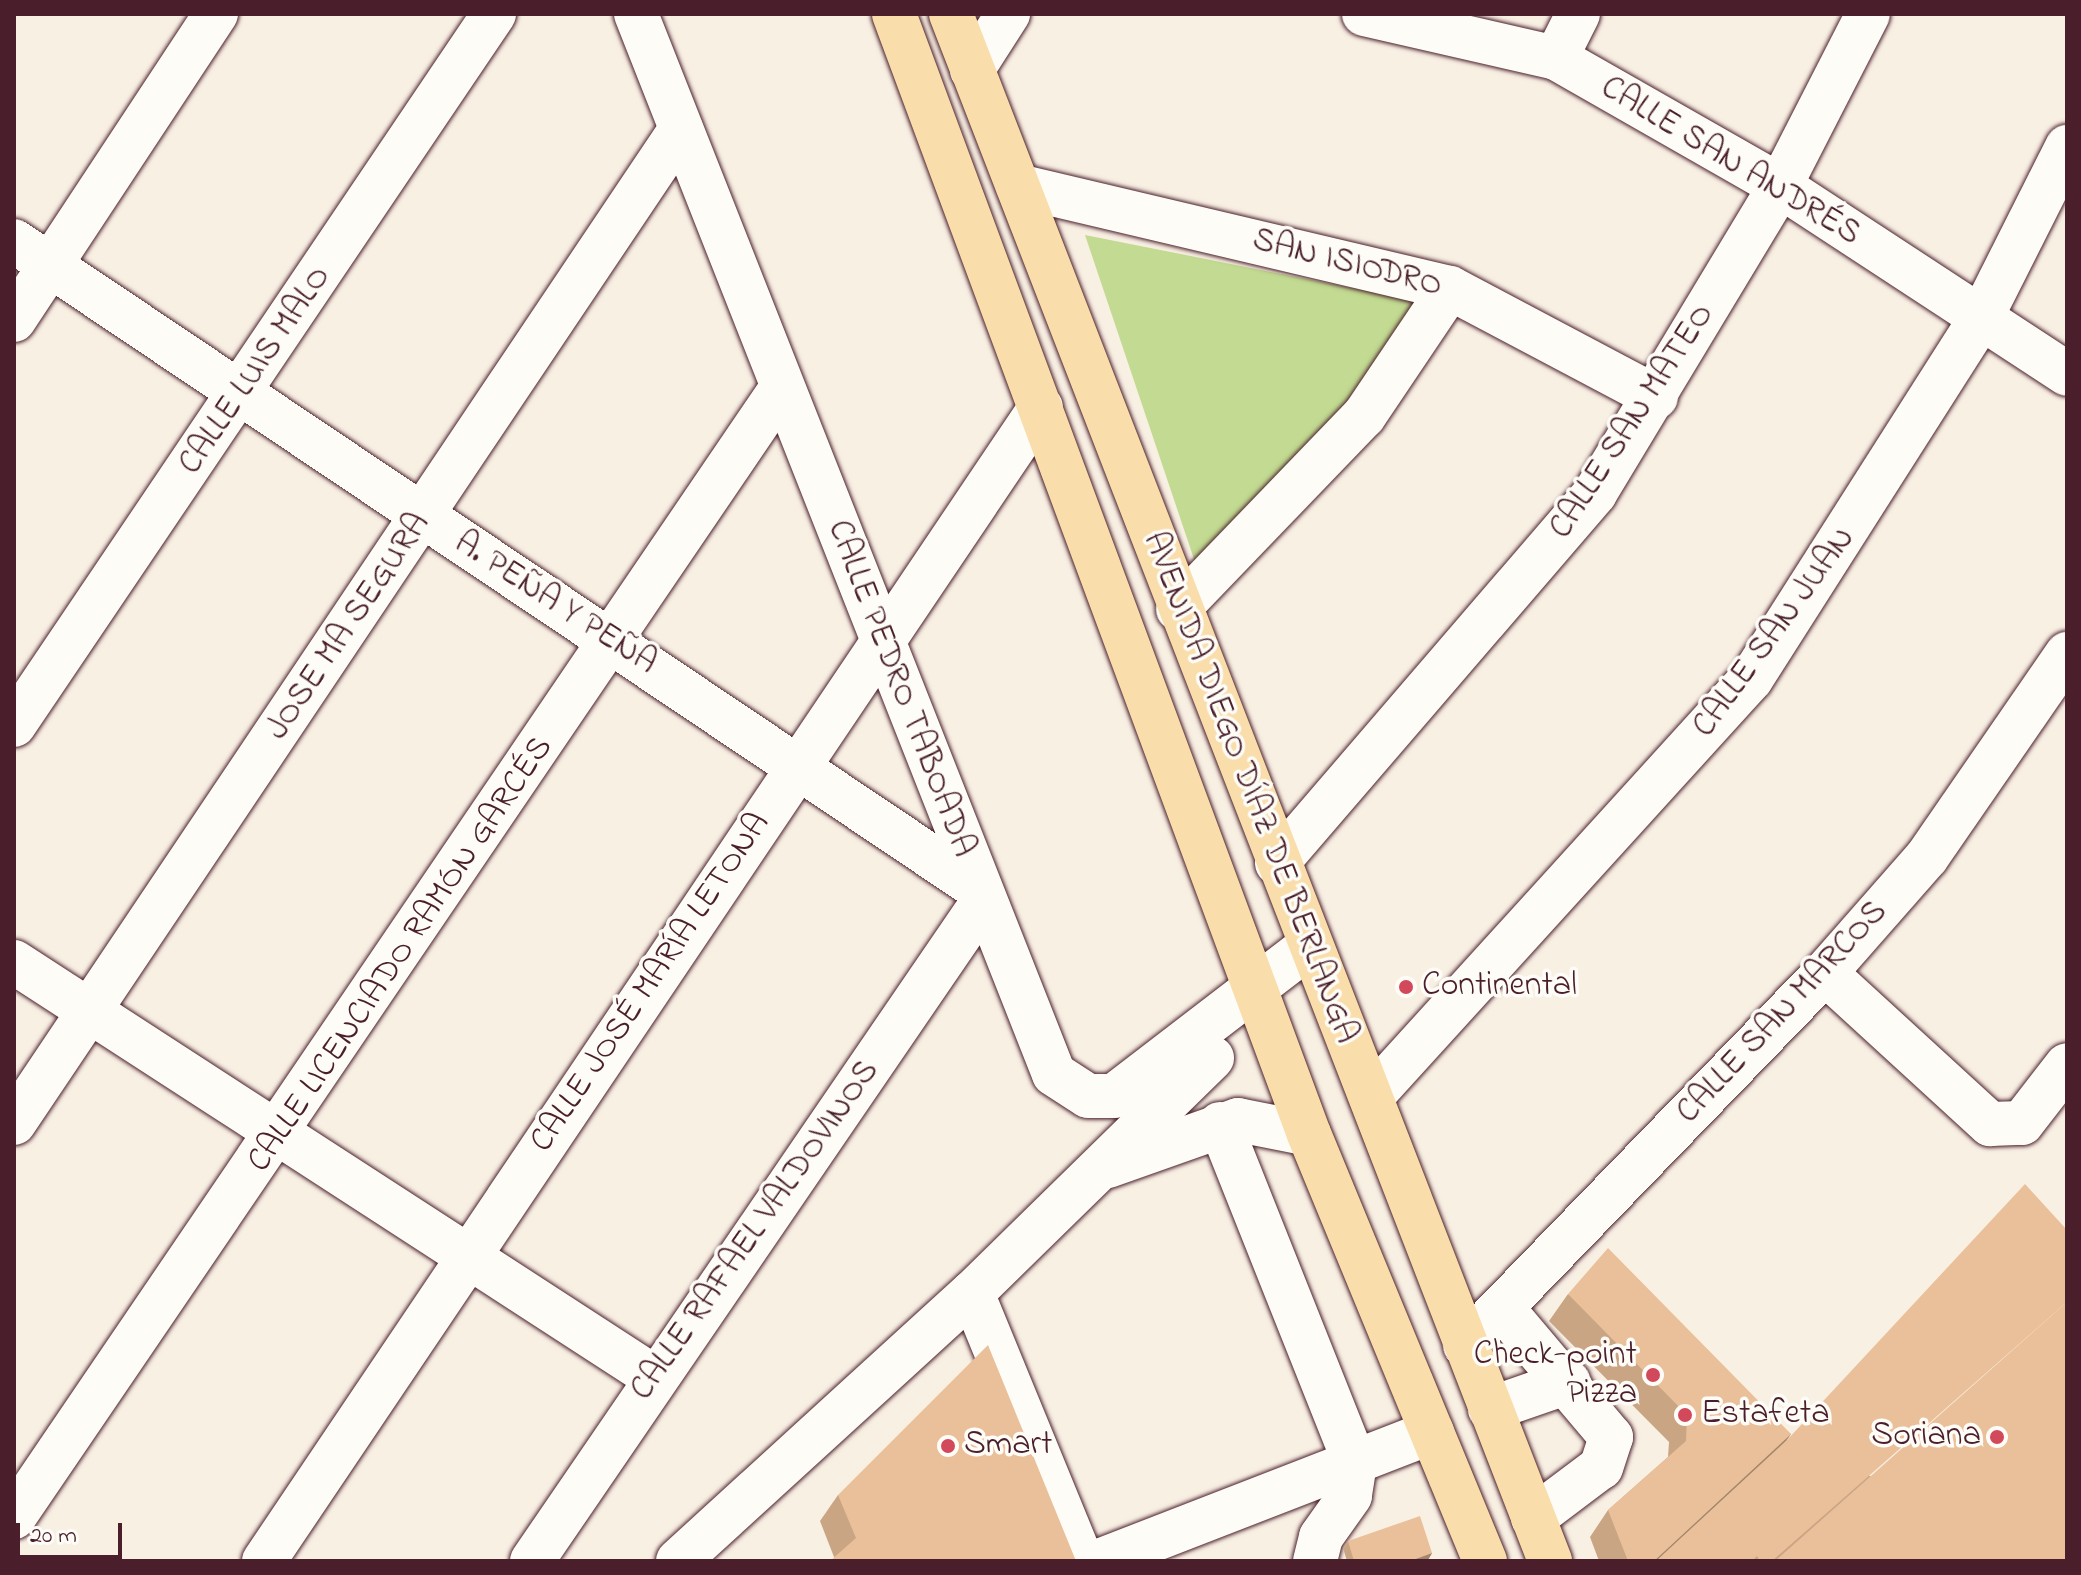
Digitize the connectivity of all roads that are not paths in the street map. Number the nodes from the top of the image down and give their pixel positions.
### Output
1 (216, 14) edge
2 (494, 14) edge
3 (636, 14) edge
4 (894, 14) edge
5 (951, 14) edge
6 (1008, 14) edge
7 (1364, 14) edge
8 (1578, 14) edge
9 (1868, 14) edge
10 (1556, 58) junction
11 (972, 70) junction
12 (681, 129) junction
13 (2067, 147) edge
14 (1018, 186) junction
15 (1780, 186) junction
16 (14, 241) edge
17 (50, 265) junction
18 (1450, 288) junction
19 (14, 320) edge
20 (1980, 320) junction
21 (2067, 374) edge
22 (781, 389) junction
23 (242, 394) junction
24 (1656, 397) junction
25 (1041, 407) junction
26 (423, 518) junction
27 (1178, 609) junction
28 (884, 638) junction
29 (613, 641) junction
30 (2064, 666) edge
31 (14, 725) edge
32 (801, 763) junction
33 (1277, 863) junction
34 (979, 895) junction
35 (1310, 956) junction
36 (14, 962) edge
37 (1825, 973) junction
38 (1259, 1002) junction
39 (90, 1012) junction
40 (1192, 1057) junction
41 (2067, 1065) edge
42 (1371, 1097) junction
43 (14, 1123) edge
44 (1220, 1124) junction
45 (1309, 1134) junction
46 (280, 1135) junction
47 (1099, 1169) junction
48 (466, 1255) junction
49 (972, 1293) junction
50 (1502, 1308) junction
51 (1465, 1345) junction
52 (654, 1377) junction
53 (1568, 1382) junction
54 (1490, 1409) junction
55 (1432, 1432) junction
56 (1355, 1463) junction
57 (14, 1517) edge
58 (1533, 1518) junction
59 (1476, 1558) edge
60 (264, 1561) edge
61 (532, 1561) edge
62 (678, 1561) edge
63 (1082, 1561) edge
64 (1099, 1561) edge
65 (1315, 1561) edge
66 (1550, 1561) edge

1 - 17 street
2 - 23 street, CALLE LUIS MALO
3 - 12 street, CALLE PEDRO TABOADA
4 - 25 main road, AVENIDA DIEGO DÍAZ DE BERLANGA
5 - 11 main road, AVENIDA DIEGO DÍAZ DE BERLANGA
6 - 11 street
7 - 10 street, CALLE SAN ANDRÉS
8 - 10 street
9 - 15 street, CALLE SAN MATEO
10 - 15 street, CALLE SAN ANDRÉS
11 - 14 main road, AVENIDA DIEGO DÍAZ DE BERLANGA
12 - 22 street, CALLE PEDRO TABOADA
12 - 26 street, JOSE MA SEGURA
13 - 20 street, CALLE SAN JUAN
14 - 18 street, SAN ISIODRO
14 - 27 main road, AVENIDA DIEGO DÍAZ DE BERLANGA
15 - 20 street, CALLE SAN ANDRÉS
15 - 24 street, CALLE SAN MATEO
16 - 17 street, A. PEÑA Y PEÑA
17 - 19 street
17 - 23 street, A. PEÑA Y PEÑA
18 - 24 street, SAN ISIODRO
18 - 27 street
20 - 21 street, CALLE SAN ANDRÉS
20 - 42 street, CALLE SAN JUAN
22 - 28 street, CALLE PEDRO TABOADA
22 - 29 street, CALLE LICENCIADO RAMÓN GARCÉS
23 - 26 street, A. PEÑA Y PEÑA
23 - 31 street, CALLE LUIS MALO
24 - 33 street, CALLE SAN MATEO
25 - 28 street, CALLE JOSÉ MARÍA LETONA
25 - 38 main road, AVENIDA DIEGO DÍAZ DE BERLANGA
26 - 29 street, A. PEÑA Y PEÑA
26 - 39 street, JOSE MA SEGURA
27 - 33 main road, AVENIDA DIEGO DÍAZ DE BERLANGA
28 - 32 street, CALLE JOSÉ MARÍA LETONA
28 - 34 street, CALLE PEDRO TABOADA
29 - 32 street, A. PEÑA Y PEÑA
29 - 46 street, CALLE LICENCIADO RAMÓN GARCÉS
30 - 37 street, CALLE SAN MARCOS
32 - 34 street, A. PEÑA Y PEÑA
32 - 48 street, CALLE JOSÉ MARÍA LETONA
33 - 35 main road, AVENIDA DIEGO DÍAZ DE BERLANGA
34 - 40 street, CALLE PEDRO TABOADA
34 - 52 street, CALLE RAFAEL VALDOVINOS
35 - 38 street, CALLE PEDRO TABOADA
35 - 42 main road, AVENIDA DIEGO DÍAZ DE BERLANGA
36 - 39 street
37 - 41 street
37 - 50 street, CALLE SAN MARCOS
38 - 40 street, CALLE PEDRO TABOADA
38 - 45 main road, AVENIDA DIEGO DÍAZ DE BERLANGA
39 - 43 street, JOSE MA SEGURA
39 - 46 street
40 - 47 street
42 - 51 main road, AVENIDA DIEGO DÍAZ DE BERLANGA
44 - 45 street
44 - 47 street
44 - 56 street
45 - 55 main road, AVENIDA DIEGO DÍAZ DE BERLANGA
46 - 48 street
46 - 57 street, CALLE LICENCIADO RAMÓN GARCÉS
47 - 49 street
48 - 52 street
48 - 60 street, CALLE JOSÉ MARÍA LETONA
49 - 62 street
49 - 63 street
50 - 51 street, CALLE SAN MARCOS
50 - 53 street
51 - 54 main road, AVENIDA DIEGO DÍAZ DE BERLANGA
52 - 61 street, CALLE RAFAEL VALDOVINOS
53 - 54 street
53 - 58 street
54 - 58 main road, AVENIDA DIEGO DÍAZ DE BERLANGA
55 - 56 street
55 - 59 main road, AVENIDA DIEGO DÍAZ DE BERLANGA
56 - 64 street
56 - 65 street
58 - 66 main road, AVENIDA DIEGO DÍAZ DE BERLANGA

